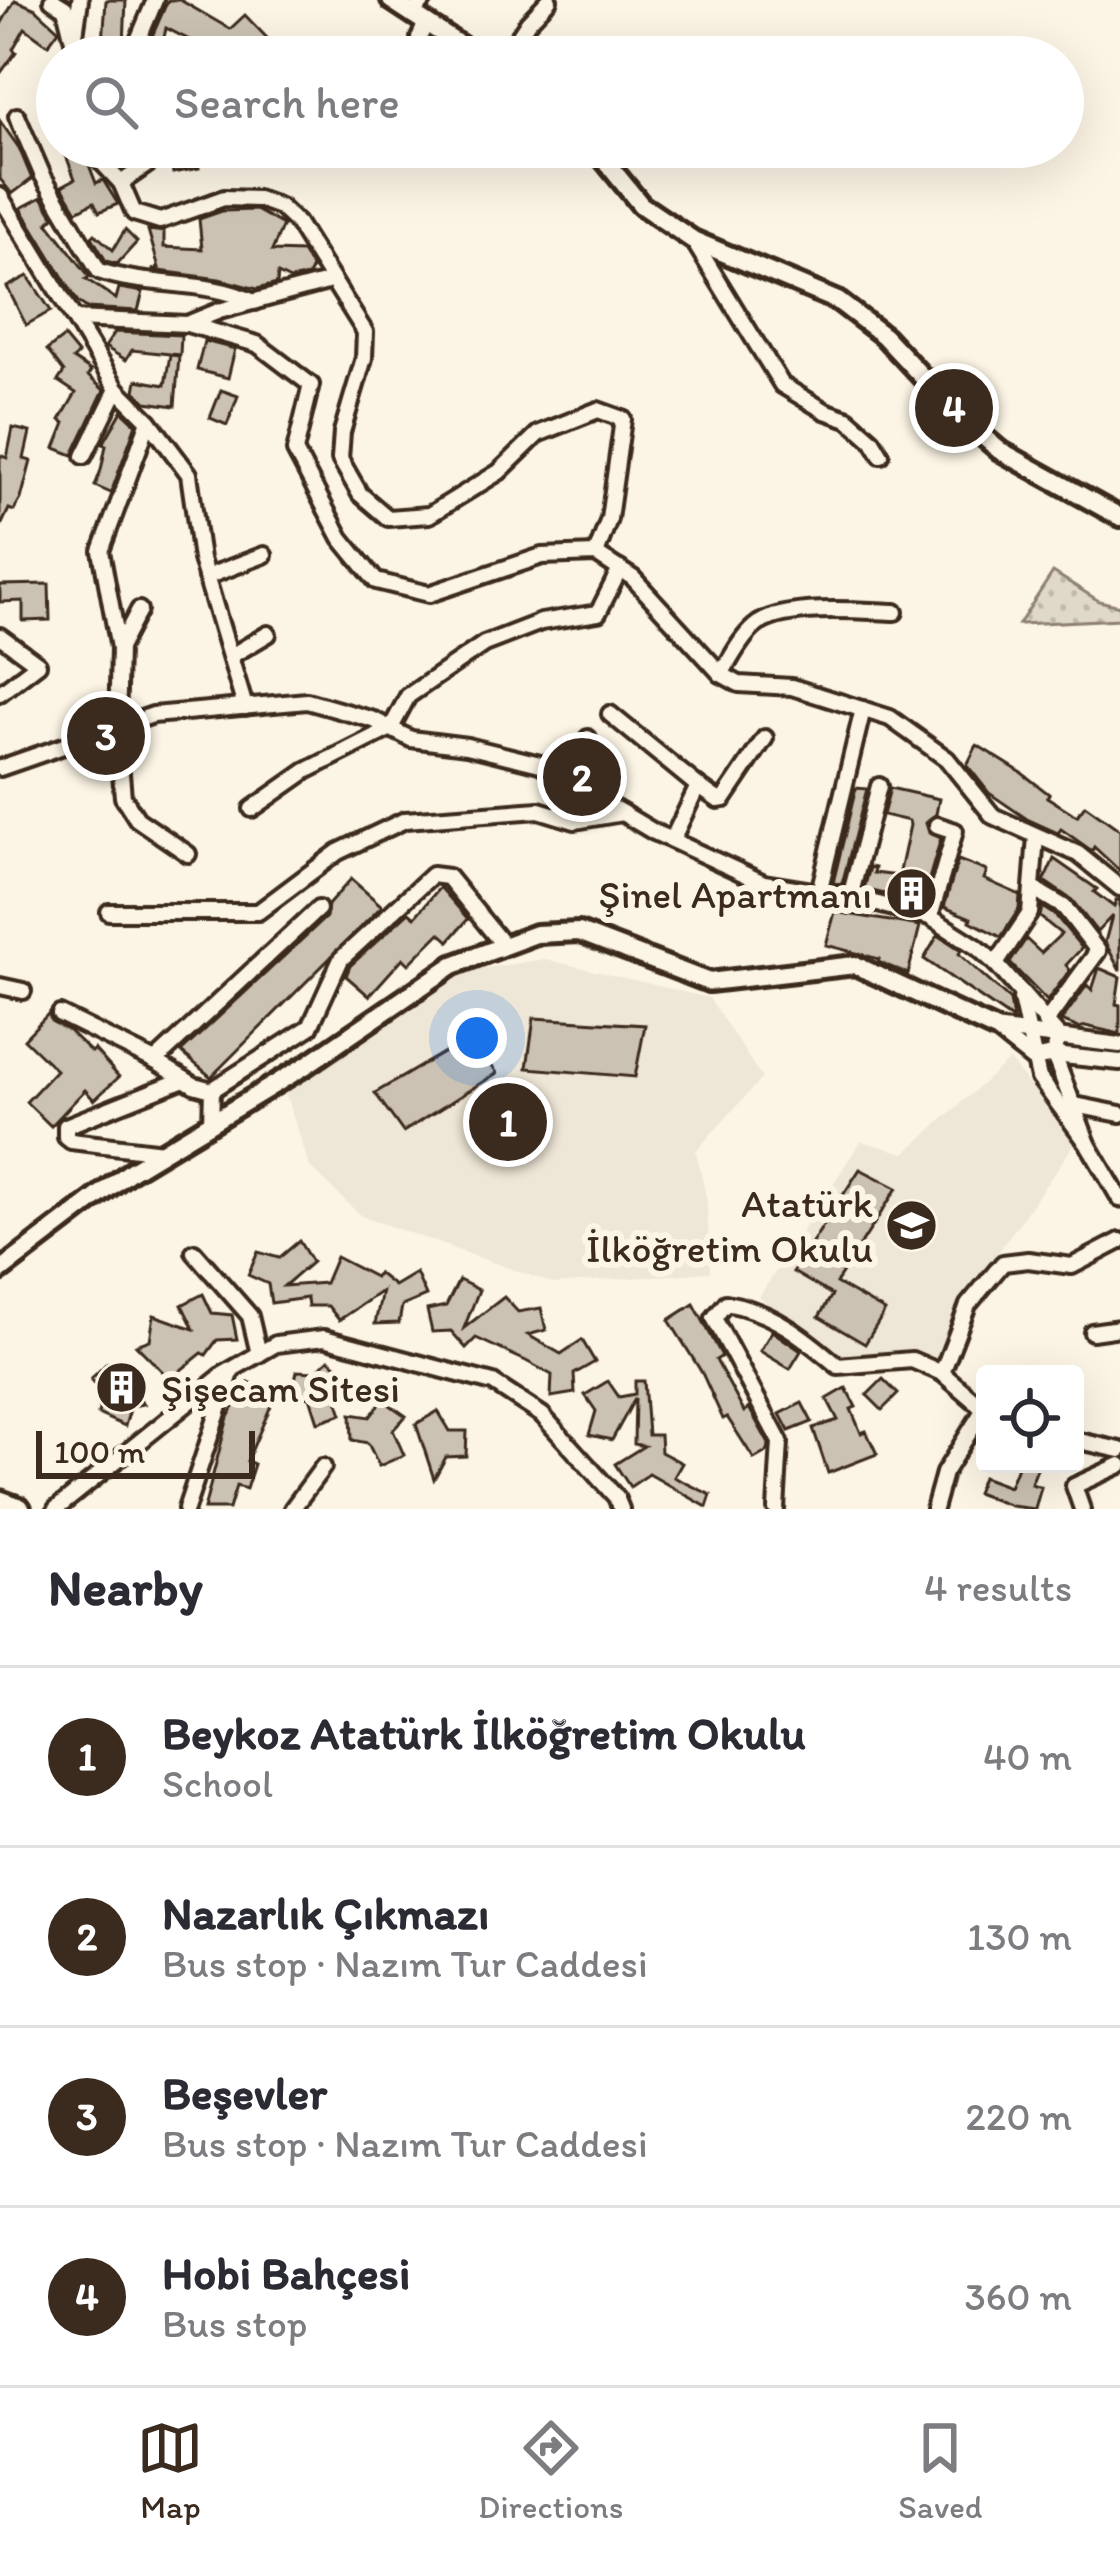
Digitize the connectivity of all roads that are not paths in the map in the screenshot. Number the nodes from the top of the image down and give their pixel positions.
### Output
1 (52, 0) edge
2 (80, 0) edge
3 (155, 0) edge
4 (391, 0) edge
5 (424, 0) edge
6 (549, 0) edge
7 (418, 20) junction
8 (74, 36) edge
9 (76, 36) edge
10 (139, 36) edge
11 (419, 36) edge
12 (444, 36) edge
13 (519, 36) edge
14 (17, 116) dead end
15 (36, 160) edge
16 (40, 168) edge
17 (107, 168) edge
18 (143, 168) edge
19 (611, 168) edge
20 (121, 183) junction
21 (0, 196) edge
22 (692, 240) junction
23 (331, 281) junction
24 (254, 302) junction
25 (75, 319) junction
26 (187, 324) junction
27 (117, 389) junction
28 (149, 421) junction
29 (881, 455) dead end
30 (84, 457) dead end
31 (1120, 517) edge
32 (596, 554) junction
33 (264, 556) dead end
34 (620, 569) junction
35 (206, 577) junction
36 (139, 610) dead end
37 (896, 612) dead end
38 (268, 634) dead end
39 (0, 636) edge
40 (119, 648) junction
41 (231, 656) junction
42 (721, 674) junction
43 (0, 693) edge
44 (245, 706) junction
45 (862, 710) junction
46 (610, 714) dead end
47 (117, 728) junction
48 (391, 728) junction
49 (588, 738) dead end
50 (765, 738) dead end
51 (0, 768) edge
52 (565, 779) junction
53 (698, 786) junction
54 (879, 786) dead end
55 (252, 808) dead end
56 (622, 813) junction
57 (937, 825) dead end
58 (1036, 836) junction
59 (672, 840) junction
60 (188, 854) dead end
61 (1120, 888) edge
62 (1034, 889) junction
63 (820, 892) junction
64 (850, 897) junction
65 (318, 909) dead end
66 (109, 912) dead end
67 (930, 917) junction
68 (504, 946) junction
69 (996, 964) junction
70 (0, 986) edge
71 (23, 992) dead end
72 (1020, 994) junction
73 (61, 1014) dead end
74 (1046, 1023) junction
75 (994, 1029) junction
76 (1030, 1034) junction
77 (1058, 1035) junction
78 (1120, 1045) edge
79 (1054, 1054) junction
80 (1032, 1059) junction
81 (155, 1061) junction
82 (1120, 1062) edge
83 (184, 1078) junction
84 (212, 1090) junction
85 (1075, 1105) junction
86 (1120, 1114) edge
87 (211, 1123) junction
88 (1088, 1144) junction
89 (163, 1152) junction
90 (1120, 1199) edge
91 (1120, 1240) edge
92 (194, 1252) dead end
93 (0, 1271) edge
94 (1120, 1328) edge
95 (1092, 1332) dead end
96 (259, 1354) junction
97 (232, 1370) junction
98 (942, 1372) junction
99 (976, 1403) edge
100 (976, 1423) edge
101 (1084, 1442) edge
102 (1120, 1450) edge
103 (1120, 1465) edge
104 (322, 1467) dead end
105 (0, 1502) edge
106 (19, 1509) edge
107 (56, 1509) edge
108 (186, 1509) edge
109 (292, 1509) edge
110 (621, 1509) edge
111 (776, 1509) edge
112 (934, 1509) edge
113 (1082, 1509) edge

1 - 8 street
2 - 9 street
3 - 10 street
4 - 7 street
5 - 7 street
6 - 13 street
7 - 11 street
7 - 12 street
14 - 15 street
16 - 24 street
17 - 20 street
18 - 20 street
19 - 22 street
20 - 23 street
21 - 25 street
22 - 29 street
22 - 31 street
23 - 24 street
23 - 32 street
24 - 26 street
25 - 26 street
25 - 27 street
26 - 32 street
27 - 28 street
27 - 30 street
28 - 35 street
28 - 40 street
32 - 34 street
33 - 35 street
34 - 42 street
34 - 48 street
35 - 41 street
36 - 40 street
37 - 42 street
38 - 41 street
39 - 43 street
40 - 47 street
41 - 44 street
42 - 45 street
44 - 47 street
44 - 48 street
45 - 58 street
45 - 63 street
46 - 53 street
47 - 51 street
47 - 60 street
48 - 52 street
48 - 55 street
49 - 52 street
50 - 53 street
52 - 56 street
53 - 59 street
54 - 64 street
56 - 59 street
56 - 66 street
57 - 67 street
58 - 61 street
58 - 62 street
59 - 63 street
62 - 69 street
62 - 74 street
63 - 64 street
64 - 67 street
65 - 81 street
67 - 69 street
68 - 75 street
68 - 84 street
68 - 87 street
69 - 72 street
70 - 71 street
72 - 74 street
72 - 76 street
73 - 81 street
74 - 77 street
75 - 76 street
75 - 80 street
76 - 77 street
76 - 80 street
77 - 78 street
77 - 79 street
79 - 80 street
79 - 82 street
79 - 85 street
80 - 88 street
81 - 83 street
83 - 84 street
83 - 89 street
84 - 87 street
85 - 86 street
85 - 88 street
87 - 89 street
88 - 90 street
89 - 93 street
91 - 98 street
92 - 96 street
94 - 95 street
96 - 97 street
96 - 110 street
97 - 107 street
97 - 108 street
98 - 99 street
98 - 111 street
100 - 112 street
101 - 102 street
103 - 113 street
104 - 109 street
105 - 106 main road

